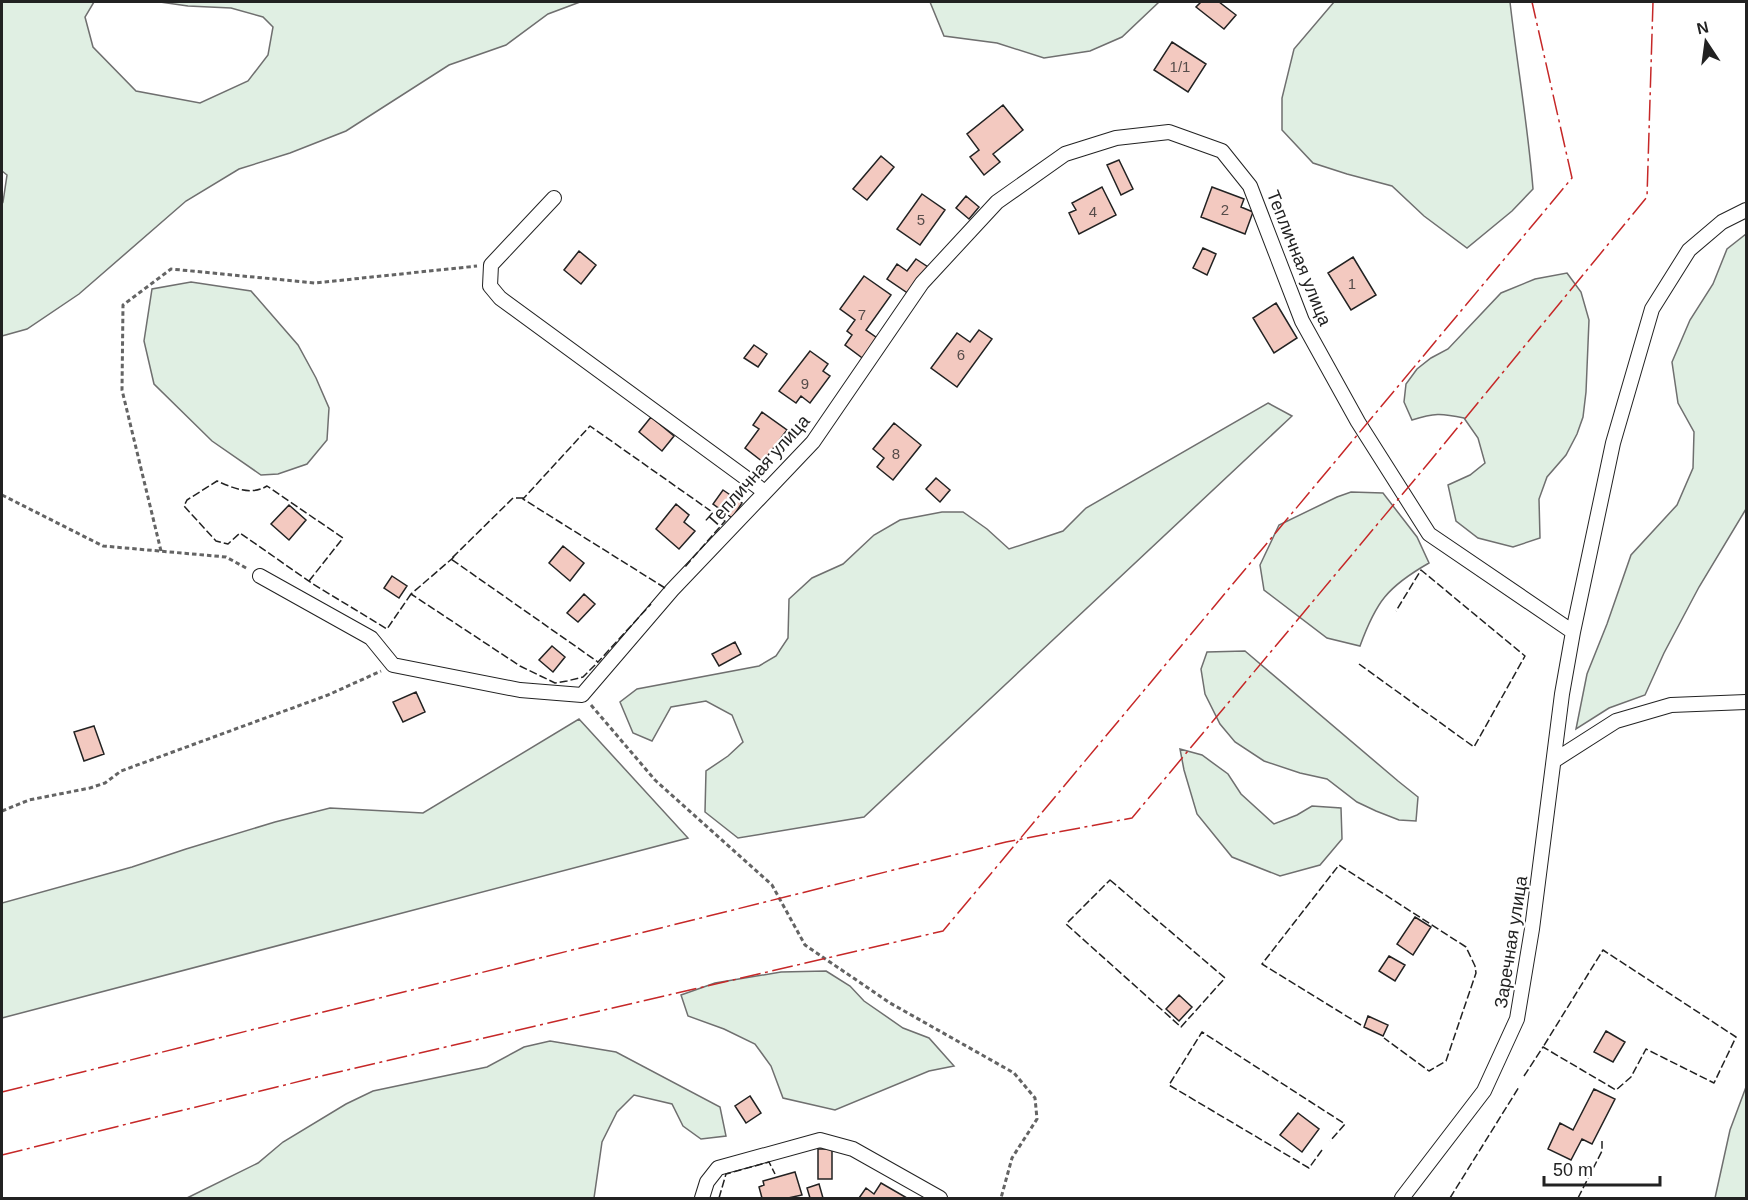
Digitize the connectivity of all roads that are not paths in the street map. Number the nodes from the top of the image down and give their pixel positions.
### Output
1 (554, 198) dead end
2 (1746, 210) edge
3 (765, 492) junction
4 (260, 576) road end
5 (1573, 632) junction
6 (1746, 702) edge
7 (1555, 760) junction
8 (702, 1198) edge
9 (940, 1198) edge
10 (1402, 1198) edge

1 - 3 street
2 - 5 street, Заречная улица
3 - 4 street, Тепличная улица
3 - 5 street, Тепличная улица
5 - 7 street, Заречная улица
6 - 7 street
7 - 10 street, Заречная улица
8 - 9 street

